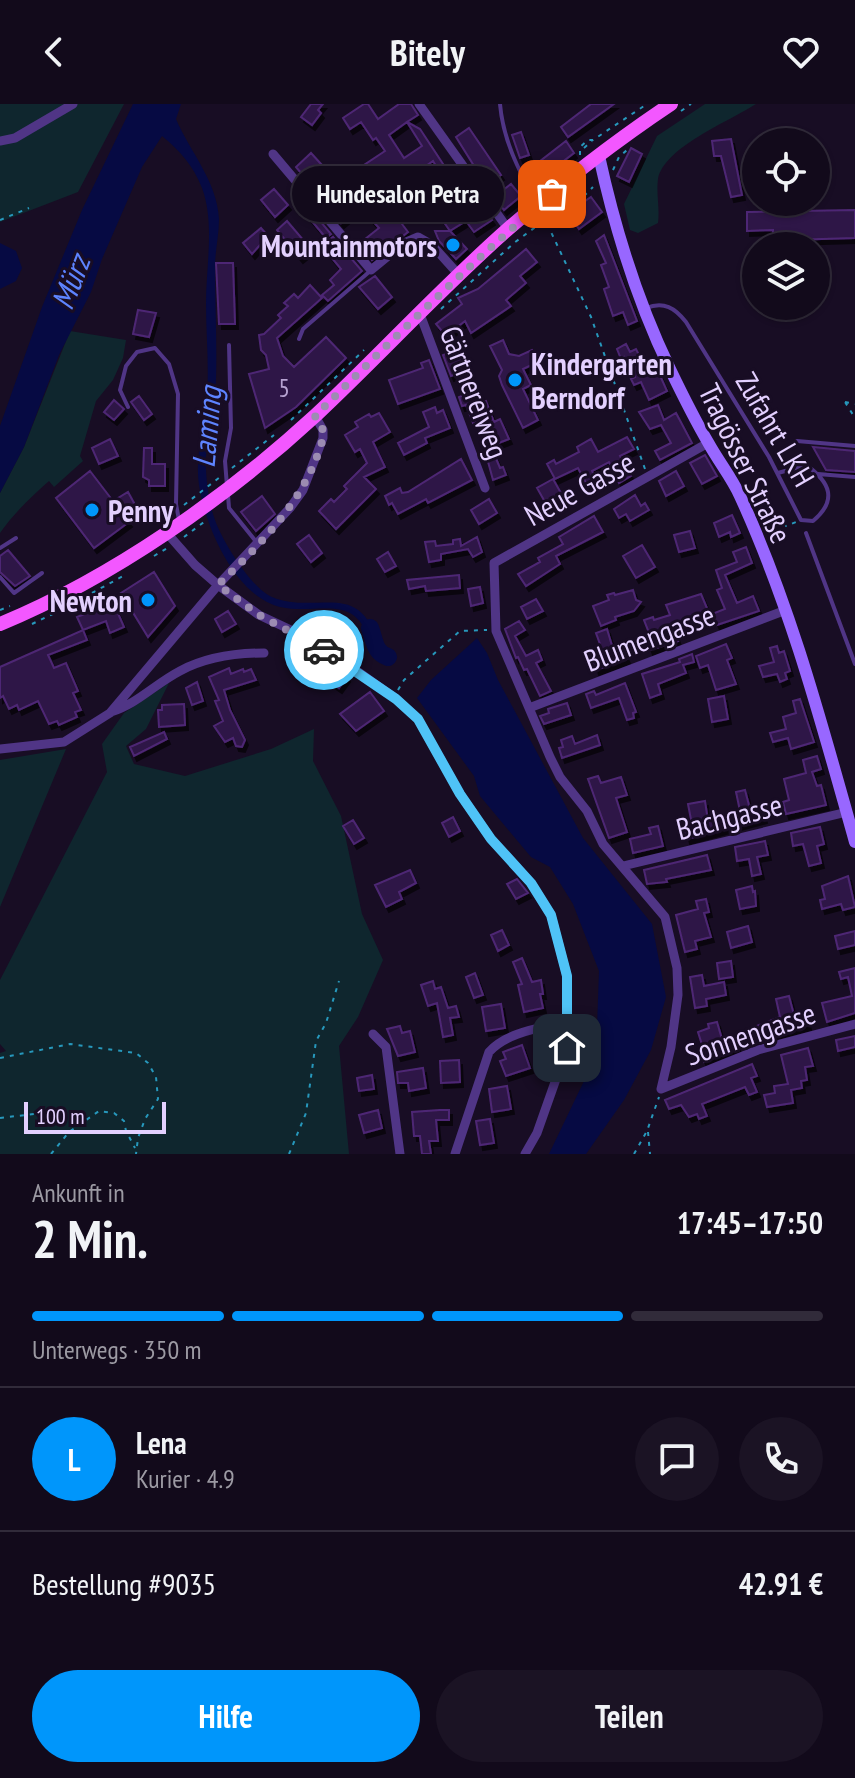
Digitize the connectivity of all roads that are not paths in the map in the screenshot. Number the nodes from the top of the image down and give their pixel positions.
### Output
1 (73, 104) edge
2 (419, 104) edge
3 (500, 104) edge
4 (676, 108) edge
5 (0, 141) edge
6 (273, 154) dead end
7 (599, 156) junction
8 (538, 205) junction
9 (508, 229) junction
10 (371, 270) junction
11 (459, 275) junction
12 (644, 309) junction
13 (420, 314) junction
14 (299, 339) dead end
15 (229, 345) dead end
16 (128, 407) dead end
17 (315, 416) junction
18 (797, 441) dead end
19 (708, 443) junction
20 (855, 446) edge
21 (778, 473) junction
22 (818, 474) junction
23 (855, 477) edge
24 (485, 488) dead end
25 (181, 514) junction
26 (166, 532) junction
27 (806, 533) dead end
28 (16, 538) dead end
29 (255, 547) junction
30 (0, 548) edge
31 (42, 573) dead end
32 (0, 577) edge
33 (218, 585) junction
34 (786, 610) junction
35 (0, 624) edge
36 (264, 653) dead end
37 (855, 664) edge
38 (529, 708) junction
39 (110, 713) junction
40 (0, 749) edge
41 (847, 812) junction
42 (855, 842) edge
43 (623, 866) junction
44 (569, 1021) junction
45 (855, 1024) edge
46 (373, 1034) dead end
47 (400, 1154) edge
48 (455, 1154) edge
49 (525, 1154) edge

1 - 5 street
2 - 9 street
3 - 8 lane
4 - 7 main road
6 - 10 street
7 - 8 main road
7 - 12 main road, Tragösser Straße
8 - 9 main road
9 - 11 main road
10 - 11 street
10 - 14 lane
11 - 13 main road
12 - 19 main road, Tragösser Straße
12 - 21 lane, Zufahrt LKH
13 - 17 main road
13 - 24 street, Gärtnereiweg
15 - 29 lane
16 - 25 lane
17 - 25 main road
17 - 29 street
18 - 20 lane
19 - 34 main road, Tragösser Straße
19 - 38 street, Neue Gasse
21 - 22 lane
21 - 22 lane, Zufahrt LKH
22 - 23 lane
25 - 26 main road
26 - 33 street
26 - 35 main road
27 - 37 lane
28 - 30 lane
29 - 33 street
31 - 32 lane
33 - 39 street
33 - 44 street
34 - 38 street, Blumengasse
34 - 41 main road, Tragösser Straße
36 - 39 street
38 - 43 street
39 - 40 street
41 - 42 main road, Tragösser Straße
41 - 43 street, Bachgasse
43 - 45 street, Sonnengasse
44 - 48 street
44 - 49 street
46 - 47 street

